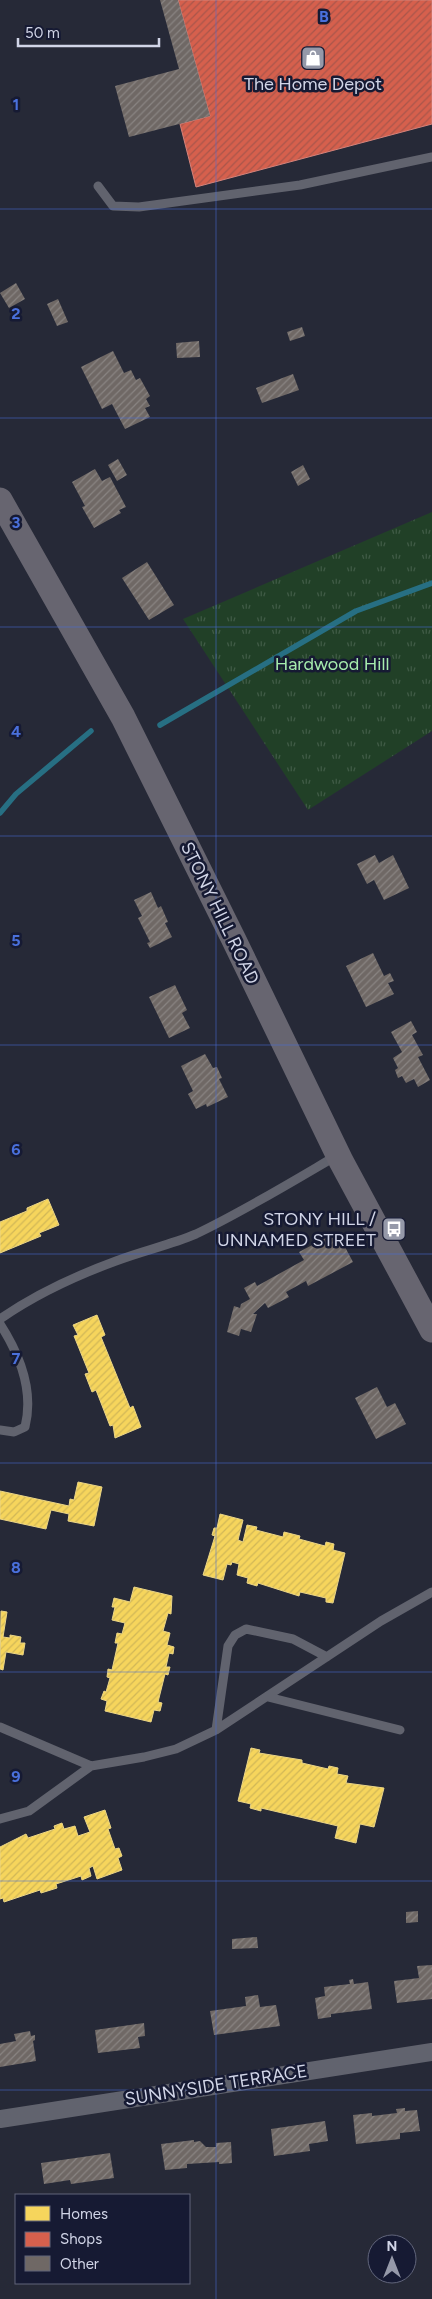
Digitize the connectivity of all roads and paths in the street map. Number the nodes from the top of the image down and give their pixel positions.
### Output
1 (432, 157) edge
2 (98, 186) dead end
3 (0, 500) edge
4 (338, 1155) junction
5 (0, 1319) edge
6 (0, 1324) edge
7 (432, 1330) edge
8 (0, 1430) edge
9 (432, 1592) edge
10 (327, 1657) junction
11 (268, 1697) junction
12 (0, 1728) edge
13 (216, 1730) junction
14 (400, 1730) dead end
15 (90, 1766) junction
16 (0, 1818) edge
17 (432, 2052) edge
18 (0, 2119) edge

1 - 2 lane
3 - 4 main road, STONY HILL ROAD
4 - 5 lane
4 - 7 main road, STONY HILL ROAD
6 - 8 lane
9 - 10 lane
10 - 11 lane
10 - 13 lane
11 - 13 lane
11 - 14 lane
12 - 15 lane
13 - 15 lane
15 - 16 lane
17 - 18 street, SUNNYSIDE TERRACE

